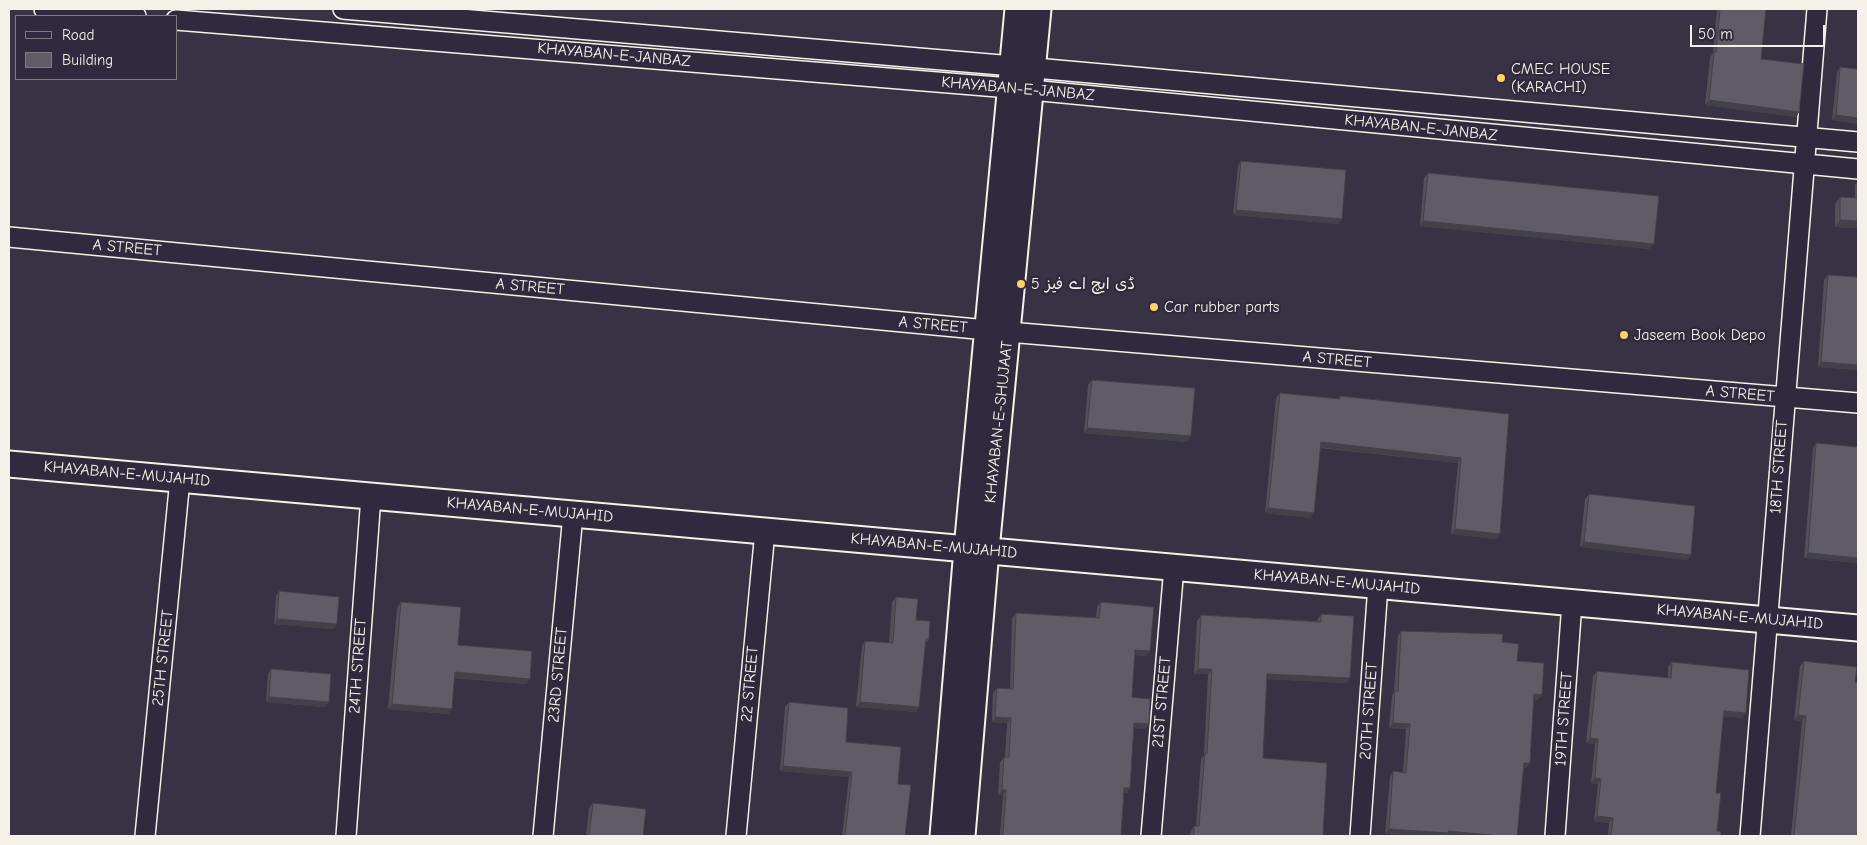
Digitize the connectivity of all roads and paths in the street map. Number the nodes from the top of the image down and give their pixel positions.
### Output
1 (44, 9) edge
2 (342, 9) edge
3 (1018, 9) edge
4 (1038, 9) edge
5 (1817, 9) edge
6 (123, 15) edge
7 (178, 20) edge
8 (1022, 78) junction
9 (1806, 138) junction
10 (1858, 142) edge
11 (1804, 165) junction
12 (1858, 169) edge
13 (9, 237) edge
14 (998, 331) junction
15 (1784, 397) junction
16 (1858, 403) edge
17 (9, 464) edge
18 (180, 479) junction
19 (371, 496) junction
20 (573, 514) junction
21 (764, 531) junction
22 (977, 550) junction
23 (1174, 567) junction
24 (1378, 585) junction
25 (1572, 602) junction
26 (1768, 620) junction
27 (1858, 628) edge
28 (145, 836) edge
29 (346, 836) edge
30 (542, 836) edge
31 (736, 836) edge
32 (943, 836) edge
33 (962, 836) edge
34 (1150, 836) edge
35 (1360, 836) edge
36 (1556, 836) edge
37 (1750, 836) edge

1 - 6 street
2 - 8 street, KHAYABAN-E-JANBAZ
3 - 8 main road, KHAYABAN-E-SHUJAAT
4 - 8 main road, KHAYABAN-E-SHUJAAT
5 - 9 street, 18TH STREET
7 - 8 street, KHAYABAN-E-JANBAZ
8 - 9 street, KHAYABAN-E-JANBAZ
8 - 11 street, KHAYABAN-E-JANBAZ
8 - 14 main road, KHAYABAN-E-SHUJAAT
9 - 10 street, KHAYABAN-E-JANBAZ
9 - 11 street, 18TH STREET
11 - 12 street, KHAYABAN-E-JANBAZ
11 - 15 street, 18TH STREET
13 - 14 street, A STREET
14 - 15 street, A STREET
14 - 22 main road, KHAYABAN-E-SHUJAAT
15 - 16 street, A STREET
15 - 26 street, 18TH STREET
17 - 18 main road, KHAYABAN-E-MUJAHID
18 - 19 main road, KHAYABAN-E-MUJAHID
18 - 28 street, 25TH STREET
19 - 20 main road, KHAYABAN-E-MUJAHID
19 - 29 street, 24TH STREET
20 - 21 main road, KHAYABAN-E-MUJAHID
20 - 30 street, 23RD STREET
21 - 22 main road, KHAYABAN-E-MUJAHID
21 - 31 street, 22 STREET
22 - 23 main road, KHAYABAN-E-MUJAHID
22 - 32 main road, KHAYABAN-E-SHUJAAT
22 - 33 main road, KHAYABAN-E-SHUJAAT
23 - 24 main road, KHAYABAN-E-MUJAHID
23 - 34 street, 21ST STREET
24 - 25 main road, KHAYABAN-E-MUJAHID
24 - 35 street, 20TH STREET
25 - 26 main road, KHAYABAN-E-MUJAHID
25 - 36 street, 19TH STREET
26 - 27 main road, KHAYABAN-E-MUJAHID
26 - 37 street, 18TH STREET

